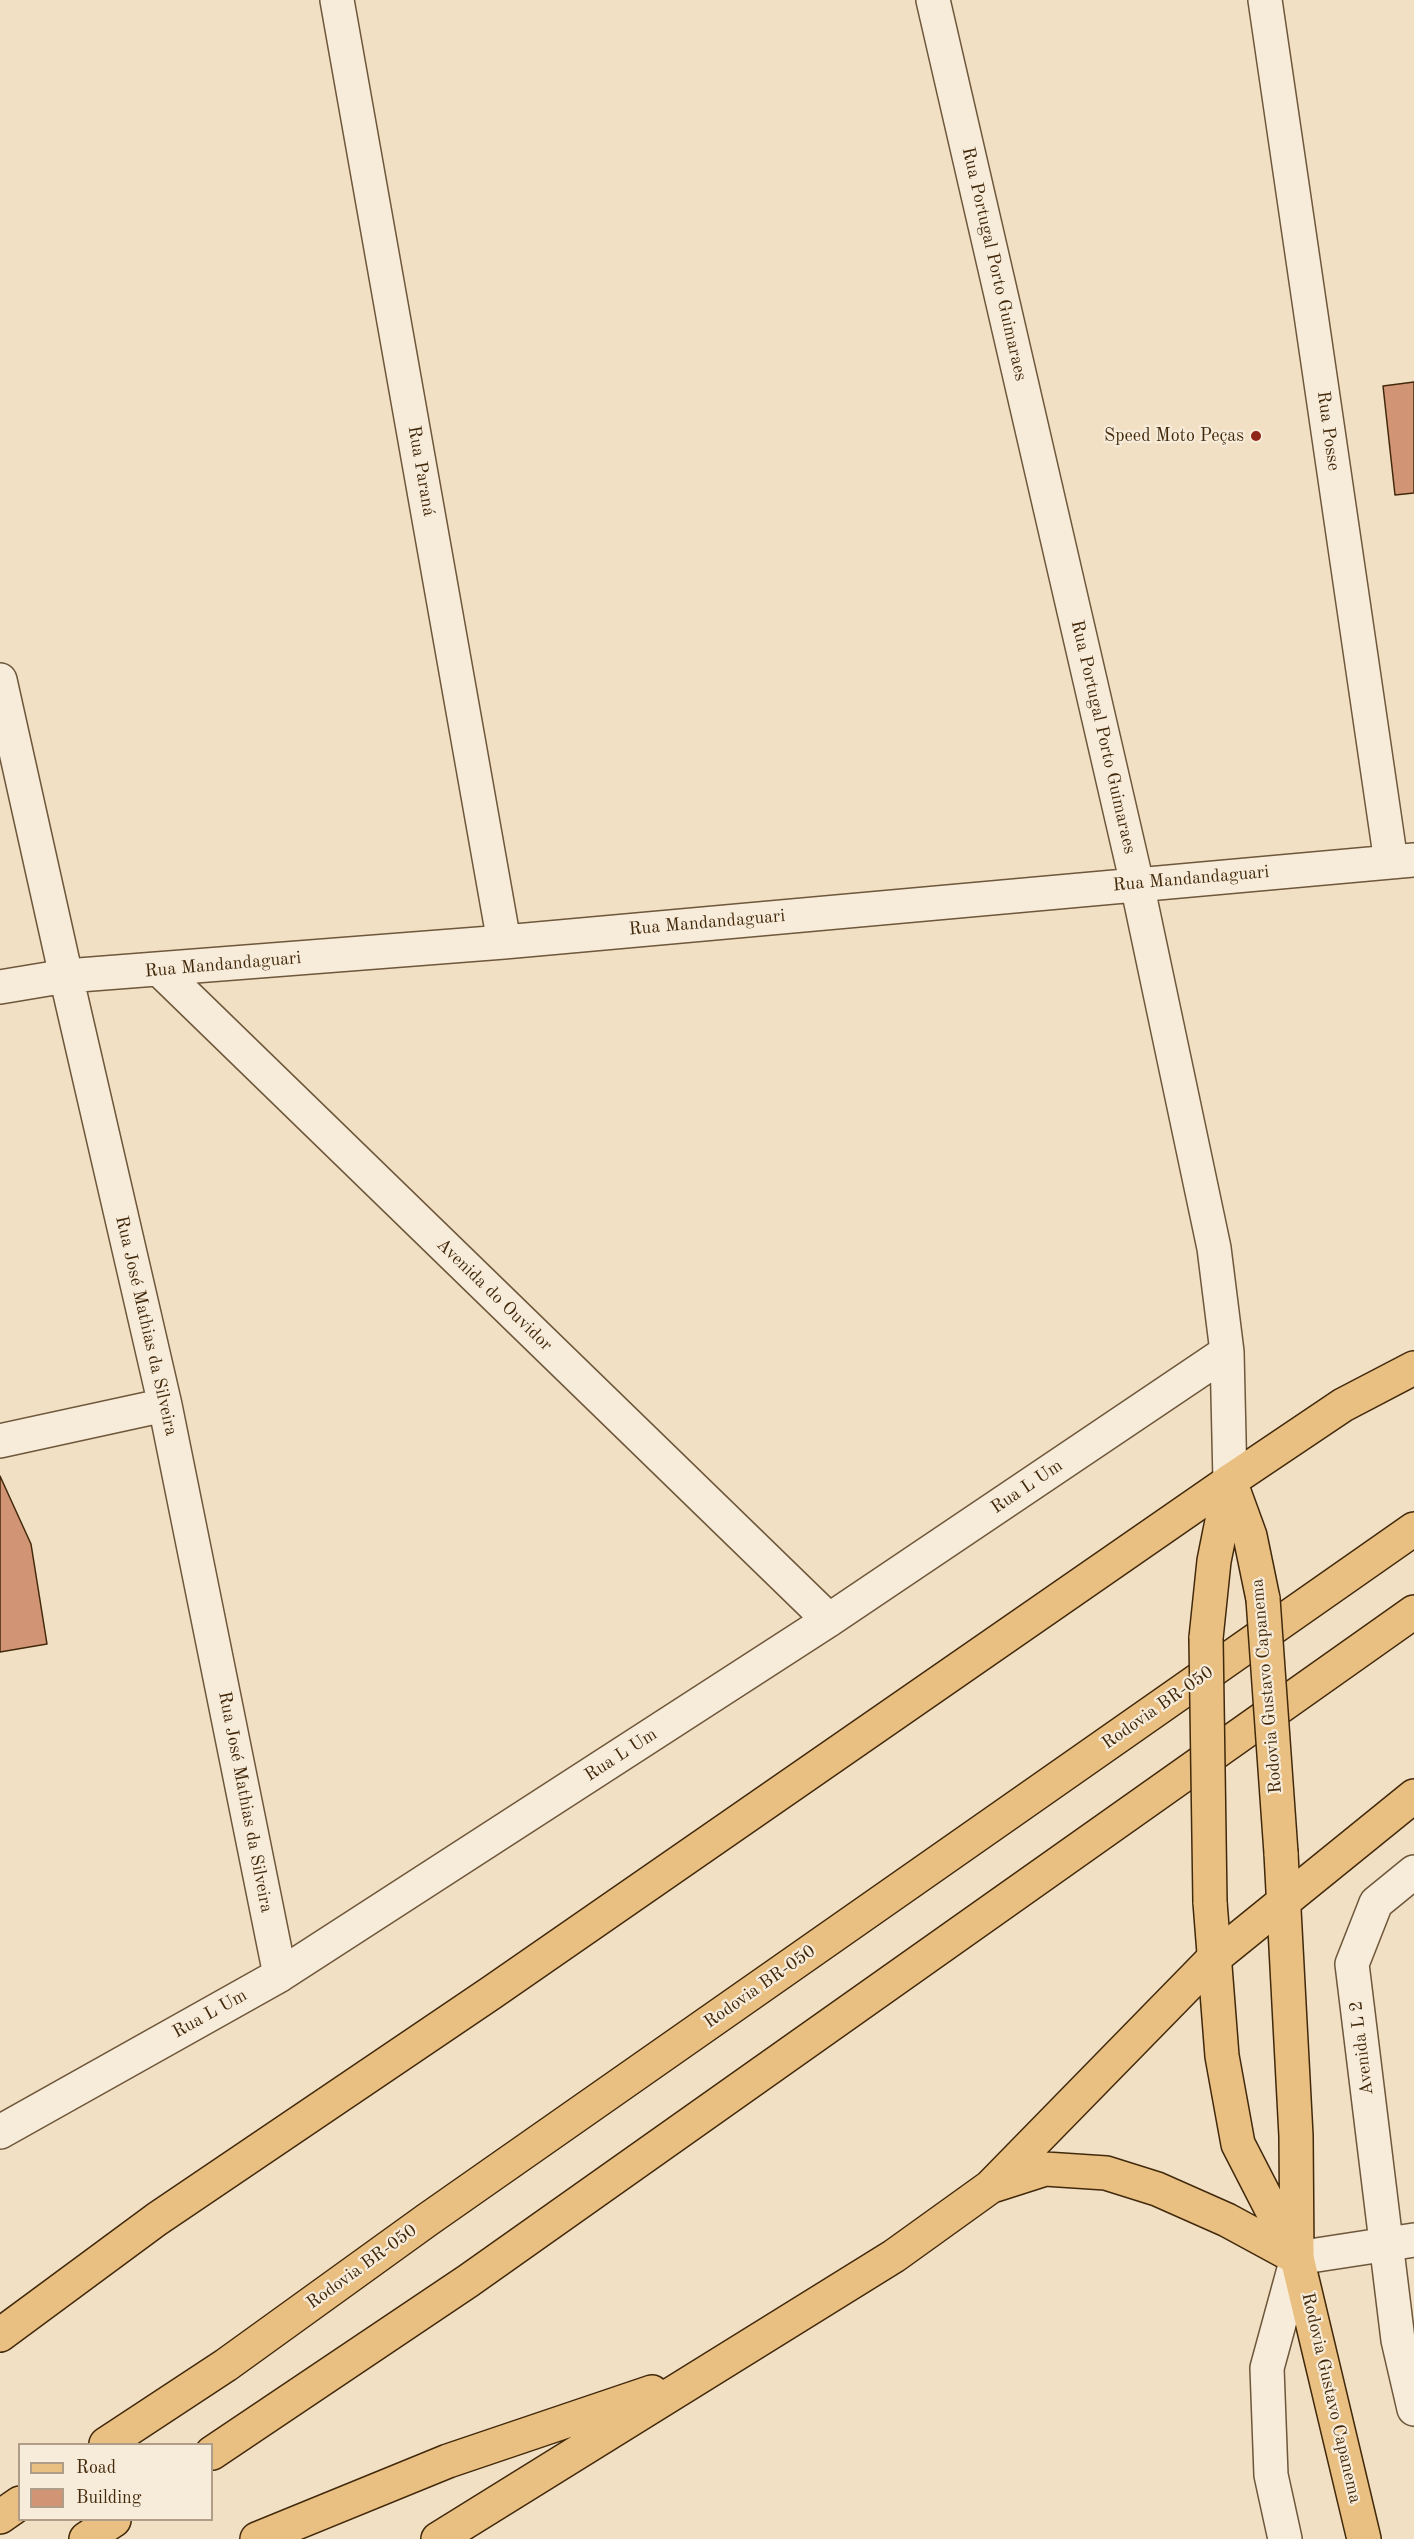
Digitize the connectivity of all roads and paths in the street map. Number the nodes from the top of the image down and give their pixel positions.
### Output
1 (337, 0) edge
2 (933, 0) edge
3 (1264, 0) edge
4 (0, 680) edge
5 (1403, 861) edge
6 (1137, 884) junction
7 (504, 942) junction
8 (160, 970) junction
9 (66, 976) junction
10 (0, 987) edge
11 (1227, 1352) junction
12 (1414, 1368) edge
13 (165, 1405) junction
14 (0, 1441) edge
15 (1230, 1481) junction
16 (1414, 1529) edge
17 (1414, 1612) edge
18 (829, 1620) junction
19 (1414, 1796) edge
20 (1414, 1872) edge
21 (1282, 1904) junction
22 (1213, 1959) junction
23 (280, 1975) junction
24 (0, 2132) edge
25 (990, 2187) junction
26 (1399, 2242) edge
27 (1297, 2258) junction
28 (0, 2335) edge
29 (705, 2374) junction
30 (1414, 2409) edge
31 (109, 2443) edge
32 (213, 2452) edge
33 (18, 2504) edge
34 (0, 2517) edge
35 (113, 2521) edge
36 (86, 2539) edge
37 (257, 2539) edge
38 (438, 2539) edge
39 (1286, 2539) edge
40 (1364, 2539) edge

1 - 7 street, Rua Paraná
2 - 6 street, Rua Portugal Porto Guimaraes
3 - 5 street, Rua Posse
4 - 9 street, Rua José Mathias da Silveira
5 - 6 street, Rua Mandandaguari
6 - 7 street, Rua Mandandaguari
6 - 11 street, Rua Portugal Porto Guimaraes
7 - 8 street, Rua Mandandaguari
8 - 9 street, Rua Mandandaguari
8 - 18 street, Avenida do Ouvidor
9 - 10 street, Rua Mandandaguari
9 - 13 street, Rua José Mathias da Silveira
11 - 15 street, Rua Portugal Porto Guimaraes
11 - 18 street, Rua L Um
12 - 15 main road
13 - 14 street
13 - 23 street, Rua José Mathias da Silveira
15 - 21 main road, Rodovia Gustavo Capanema, bridge
15 - 22 main road, Rodovia Gustavo Capanema, bridge
15 - 28 main road
16 - 31 main road, Rodovia BR-050
17 - 32 main road
18 - 23 street, Rua L Um
19 - 21 main road
20 - 26 street, Avenida L 2
21 - 22 main road
21 - 27 main road, Rodovia Gustavo Capanema
22 - 25 main road
22 - 27 main road, Rodovia Gustavo Capanema
23 - 24 street, Rua L Um
25 - 27 main road
25 - 29 main road
26 - 27 street
26 - 30 street, Avenida L 2
27 - 39 street
27 - 40 main road, Rodovia Gustavo Capanema
29 - 37 main road
29 - 38 main road
33 - 34 main road
35 - 36 main road

